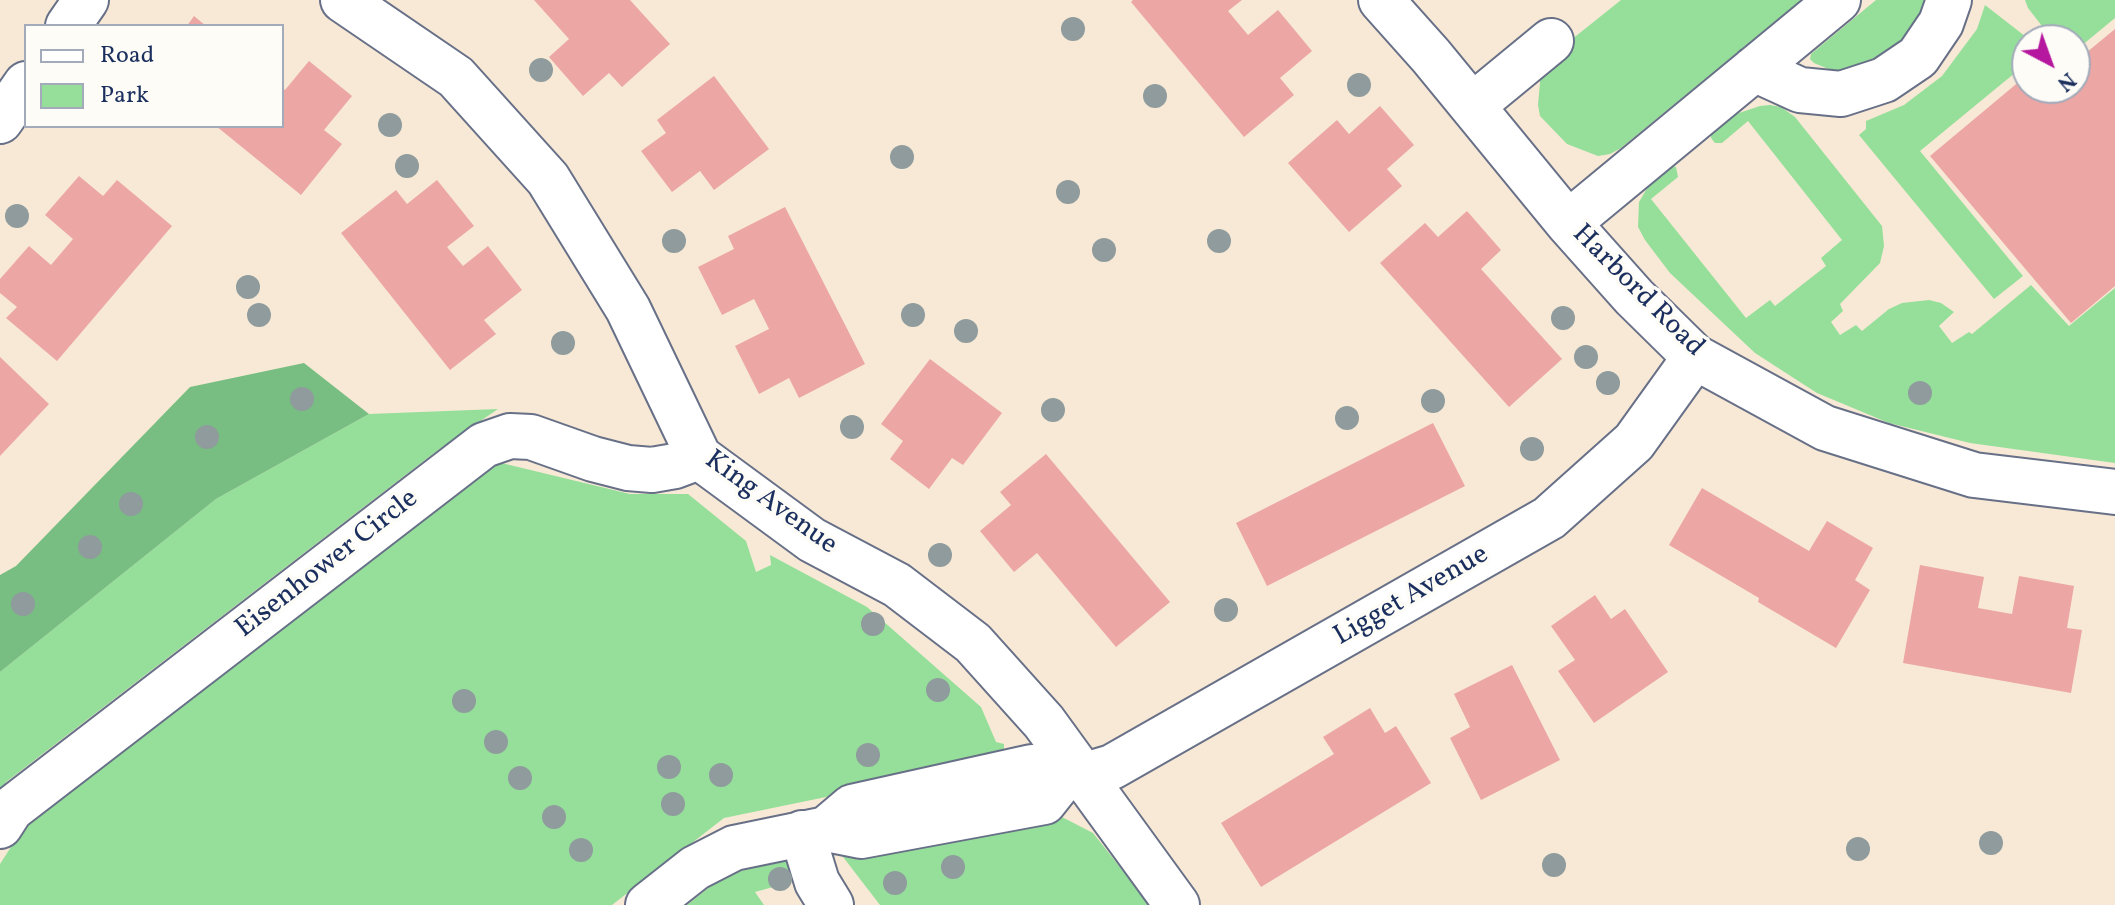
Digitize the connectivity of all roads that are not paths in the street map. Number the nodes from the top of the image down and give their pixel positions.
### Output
1 (86, 0) edge
2 (343, 0) edge
3 (1381, 0) edge
4 (1838, 0) edge
5 (1949, 0) edge
6 (69, 24) edge
7 (1551, 41) dead end
8 (1754, 69) junction
9 (24, 87) edge
10 (1472, 106) junction
11 (0, 121) edge
12 (1568, 223) junction
13 (1695, 357) junction
14 (699, 457) junction
15 (2115, 492) edge
16 (1072, 777) junction
17 (0, 826) edge
18 (814, 831) junction
19 (648, 905) edge
20 (831, 905) edge
21 (1177, 905) edge

1 - 6 street
2 - 14 street, King Avenue
3 - 10 street, Harbord Road
4 - 8 street
5 - 8 street
7 - 10 street
8 - 12 street
9 - 11 street
10 - 12 street, Harbord Road
12 - 13 street, Harbord Road
13 - 15 street, Harbord Road
13 - 16 street, Ligget Avenue
14 - 16 street, King Avenue
14 - 17 street, Eisenhower Circle
16 - 18 street
16 - 21 street, King Avenue
18 - 19 street
18 - 20 street

